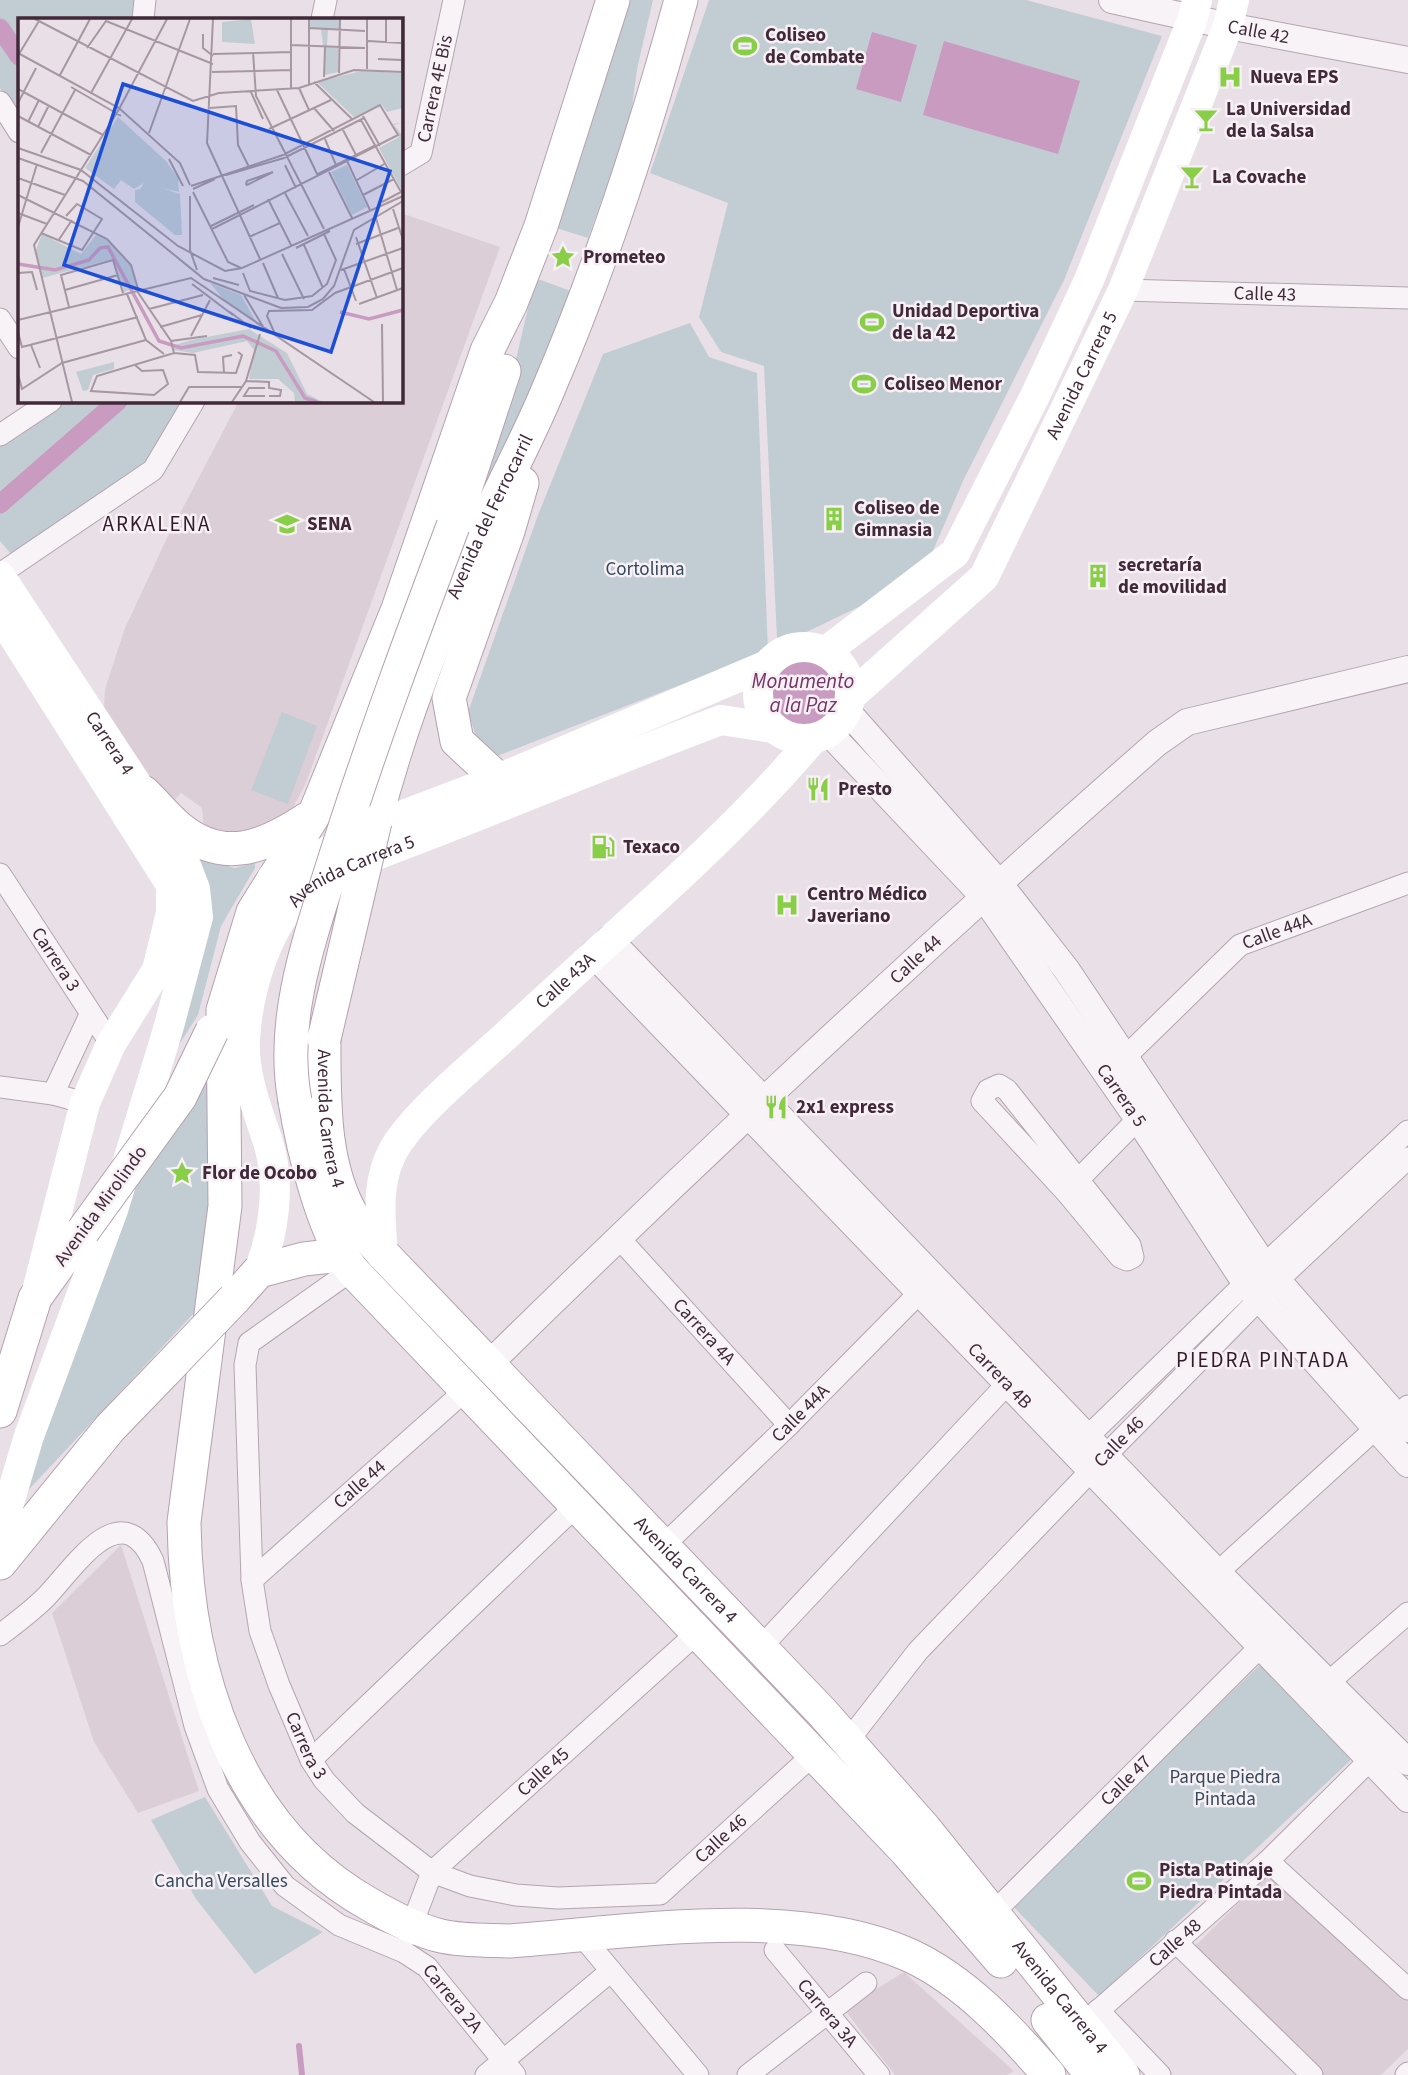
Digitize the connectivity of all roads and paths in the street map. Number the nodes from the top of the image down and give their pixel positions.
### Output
1 (145, 0) edge
2 (326, 0) edge
3 (454, 0) edge
4 (613, 0) edge
5 (681, 0) edge
6 (1112, 0) edge
7 (1195, 9) edge
8 (1231, 13) edge
9 (143, 18) edge
10 (322, 18) edge
11 (1408, 60) edge
12 (0, 102) edge
13 (18, 130) edge
14 (402, 164) edge
15 (1123, 290) junction
16 (1408, 298) edge
17 (511, 303) junction
18 (0, 319) edge
19 (18, 346) edge
20 (50, 402) edge
21 (193, 402) edge
22 (533, 423) junction
23 (0, 435) edge
24 (465, 533) junction
25 (0, 575) edge
26 (0, 615) edge
27 (824, 652) junction
28 (767, 665) junction
29 (1408, 669) edge
30 (835, 720) junction
31 (774, 728) junction
32 (498, 779) junction
33 (143, 792) junction
34 (315, 813) junction
35 (0, 874) edge
36 (272, 878) junction
37 (1408, 883) edge
38 (991, 889) junction
39 (601, 947) junction
40 (90, 1015) junction
41 (218, 1021) junction
42 (324, 1039) joint
43 (111, 1044) junction
44 (1115, 1067) junction
45 (0, 1087) edge
46 (53, 1094) junction
47 (295, 1101) joint
48 (85, 1103) junction
49 (755, 1107) junction
50 (1138, 1119) junction
51 (1408, 1131) edge
52 (1408, 1158) edge
53 (1073, 1185) junction
54 (618, 1237) junction
55 (383, 1254) junction
56 (346, 1263) junction
57 (259, 1271) junction
58 (1261, 1283) junction
59 (928, 1285) junction
60 (35, 1298) junction
61 (489, 1364) junction
62 (1008, 1383) junction
63 (467, 1389) junction
64 (0, 1411) edge
65 (1397, 1420) edge
66 (789, 1425) junction
67 (1081, 1443) junction
68 (1099, 1462) junction
69 (1408, 1464) edge
70 (576, 1506) junction
71 (0, 1534) edge
72 (663, 1546) junction
73 (0, 1563) edge
74 (1209, 1579) junction
75 (252, 1580) junction
76 (1408, 1613) edge
77 (697, 1633) junction
78 (0, 1636) edge
79 (761, 1647) junction
80 (1259, 1648) junction
81 (1329, 1682) junction
82 (848, 1741) junction
83 (1388, 1743) junction
84 (814, 1754) junction
85 (311, 1760) junction
86 (1369, 1761) junction
87 (1408, 1762) edge
88 (1408, 1799) edge
89 (1268, 1861) junction
90 (432, 1872) junction
91 (660, 1894) joint
92 (992, 1914) junction
93 (582, 1936) junction
94 (407, 1939) junction
95 (1175, 1941) junction
96 (775, 1950) dead end
97 (611, 1971) junction
98 (866, 1983) dead end
99 (1408, 1989) edge
100 (828, 2012) junction
101 (1090, 2018) junction
102 (509, 2068) edge
103 (486, 2075) edge
104 (698, 2075) edge
105 (748, 2075) edge
106 (879, 2075) edge
107 (1049, 2075) edge
108 (1092, 2075) edge
109 (1123, 2075) edge
110 (1160, 2075) edge
111 (1311, 2075) edge

1 - 9 street
2 - 10 street
3 - 14 street, Carrera 4E Bis
4 - 17 main road
5 - 22 main road, Avenida del Ferrocarril
6 - 7 street, Calle 42
7 - 8 street, Calle 42
7 - 27 main road, Avenida Carrera 5
8 - 11 street, Calle 42
8 - 15 main road, Avenida Carrera 5
12 - 13 street
15 - 16 street, Calle 43
15 - 30 main road, Avenida Carrera 5
17 - 24 main road, Avenida del Ferrocarril
17 - 34 main road
18 - 19 street
20 - 23 street
21 - 25 street
22 - 24 main road, Avenida del Ferrocarril
22 - 32 main road
24 - 42 main road, Avenida del Ferrocarril, bridge
24 - 47 main road, Avenida del Ferrocarril, bridge
25 - 33 main road, Carrera 4
26 - 43 main road, Carrera 4
27 - 28 main road
27 - 30 main road
28 - 31 main road
28 - 32 main road, Avenida Carrera 5
29 - 38 street, Calle 44
30 - 31 main road
30 - 38 street, Carrera 5
30 - 39 main road, Calle 43A
31 - 57 main road, Avenida Carrera 5
32 - 36 main road, Avenida Carrera 5
33 - 34 main road
33 - 71 main road, Carrera 4
34 - 36 main road
35 - 40 street, Carrera 3
36 - 41 main road
37 - 44 street, Calle 44A
38 - 44 street, Carrera 5
38 - 49 street, Calle 44
39 - 49 street, Carrera 4B
39 - 55 main road, Calle 43A
40 - 43 street, Carrera 3
40 - 46 street
41 - 60 main road, Avenida Mirolindo, bridge
41 - 94 main road
42 - 55 main road, Avenida Carrera 4
43 - 48 main road
44 - 50 street, Carrera 5
44 - 58 street, Carrera 5
45 - 46 street
46 - 48 street
47 - 56 main road, Avenida Carrera 4
48 - 60 main road
49 - 54 street, Calle 44
49 - 59 street, Carrera 4B
50 - 53 street
50 - 58 street, Carrera 5
51 - 58 street, Calle 46
52 - 58 street, Calle 46
53 - 53 street
54 - 61 street, Calle 44
54 - 66 street, Carrera 4A
55 - 61 main road, Avenida Carrera 4
56 - 57 main road
56 - 63 main road, Avenida Carrera 4
56 - 75 street, Carrera 3
57 - 73 main road, bridge
58 - 65 street, Carrera 5
58 - 67 street, Calle 46
58 - 68 street, Calle 46
59 - 62 street, Carrera 4B
59 - 66 street, Calle 44A
59 - 67 street, Carrera 4B
60 - 64 main road, Avenida Mirolindo
61 - 72 main road, Avenida Carrera 4
62 - 67 street, Carrera 4B
62 - 79 street
63 - 70 main road, Avenida Carrera 4
63 - 75 street, Calle 44
65 - 69 street, Carrera 5
65 - 74 street
66 - 72 street, Calle 44A
67 - 68 street, Carrera 4B
68 - 74 street, Carrera 4B
68 - 82 street, Calle 46
70 - 77 main road, Avenida Carrera 4
70 - 85 street
72 - 79 main road, Avenida Carrera 4
74 - 80 street, Carrera 4B
74 - 81 street, Carrera 4B
75 - 85 street, Carrera 3
76 - 81 street
77 - 84 main road, Avenida Carrera 4
77 - 90 street, Calle 45
78 - 94 street, Carrera 2A
79 - 82 main road, Avenida Carrera 4
80 - 86 street, Carrera 4B
80 - 92 street, Calle 47
81 - 83 street, Carrera 4B
82 - 92 main road, Avenida Carrera 4
83 - 86 street, Calle 48
83 - 87 street, Carrera 4B
84 - 91 street, Calle 46
84 - 108 main road, Avenida Carrera 4
85 - 90 street, Carrera 3
86 - 88 street, Carrera 4B
86 - 89 street, Calle 48
89 - 95 street, Calle 48
89 - 99 street
90 - 91 street, Carrera 3
90 - 94 street, Calle 45
92 - 101 main road, Avenida Carrera 4
93 - 94 main road
93 - 97 street
93 - 107 main road
94 - 102 street, Carrera 2A
95 - 101 street, Calle 48
95 - 111 street
96 - 100 street, Carrera 3A
97 - 102 street
97 - 104 street
98 - 100 street
100 - 105 street
100 - 106 street, Carrera 3A
101 - 109 main road, Avenida Carrera 4
101 - 110 street
102 - 103 street

